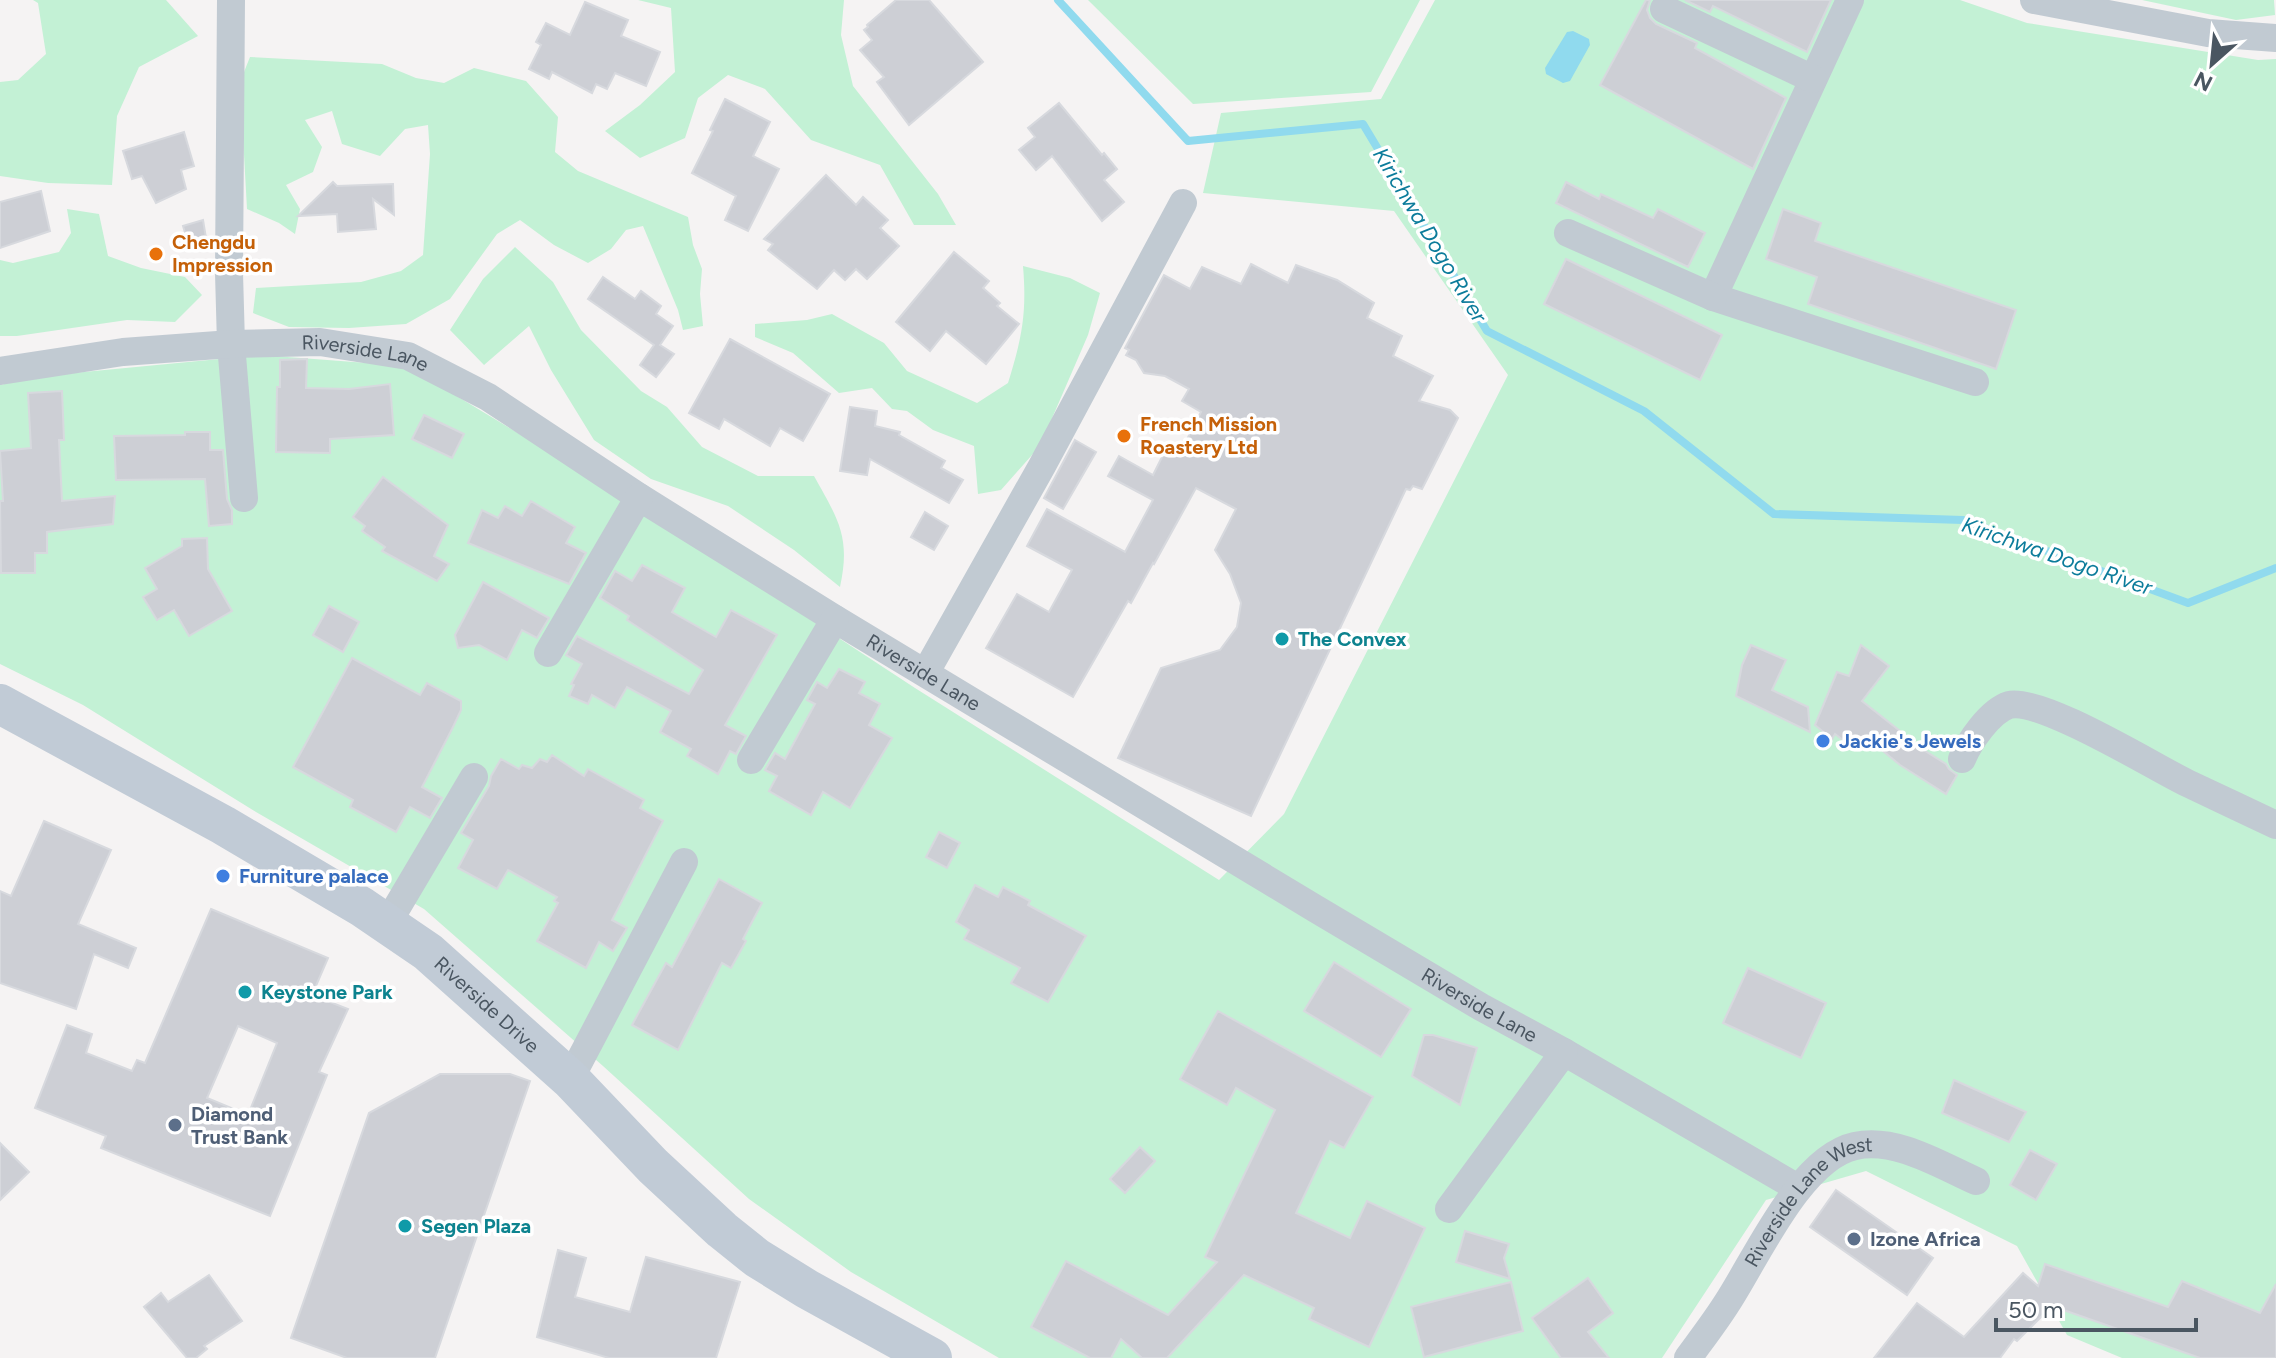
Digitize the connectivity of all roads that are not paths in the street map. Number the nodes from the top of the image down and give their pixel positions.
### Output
1 (231, 0) edge
2 (1850, 0) edge
3 (2034, 0) edge
4 (1664, 9) dead end
5 (2276, 38) edge
6 (1813, 79) junction
7 (1183, 203) dead end
8 (1568, 233) dead end
9 (1713, 297) junction
10 (231, 344) junction
11 (0, 371) edge
12 (1975, 382) dead end
13 (639, 497) junction
14 (244, 498) dead end
15 (835, 619) junction
16 (548, 653) dead end
17 (926, 672) junction
18 (0, 704) edge
19 (1962, 759) dead end
20 (751, 760) dead end
21 (474, 777) dead end
22 (2276, 825) edge
23 (684, 862) dead end
24 (387, 924) junction
25 (1564, 1052) junction
26 (570, 1079) junction
27 (1976, 1181) dead end
28 (1798, 1188) junction
29 (1449, 1209) dead end
30 (932, 1358) edge
31 (1688, 1358) edge

1 - 10 street
2 - 6 street
3 - 5 street
4 - 6 street
6 - 9 street
7 - 17 street
8 - 9 street
9 - 12 street
10 - 11 street, Riverside Lane
10 - 13 street, Riverside Lane
10 - 14 street
13 - 15 street, Riverside Lane
13 - 16 street
15 - 17 street, Riverside Lane
15 - 20 street
17 - 25 street, Riverside Lane
18 - 24 street, Riverside Drive
19 - 22 street
21 - 24 street
23 - 26 street
24 - 26 street, Riverside Drive
25 - 28 street, Riverside Lane
25 - 29 street
26 - 30 street, Riverside Drive
27 - 28 street, Riverside Lane West
28 - 31 street, Riverside Lane West

